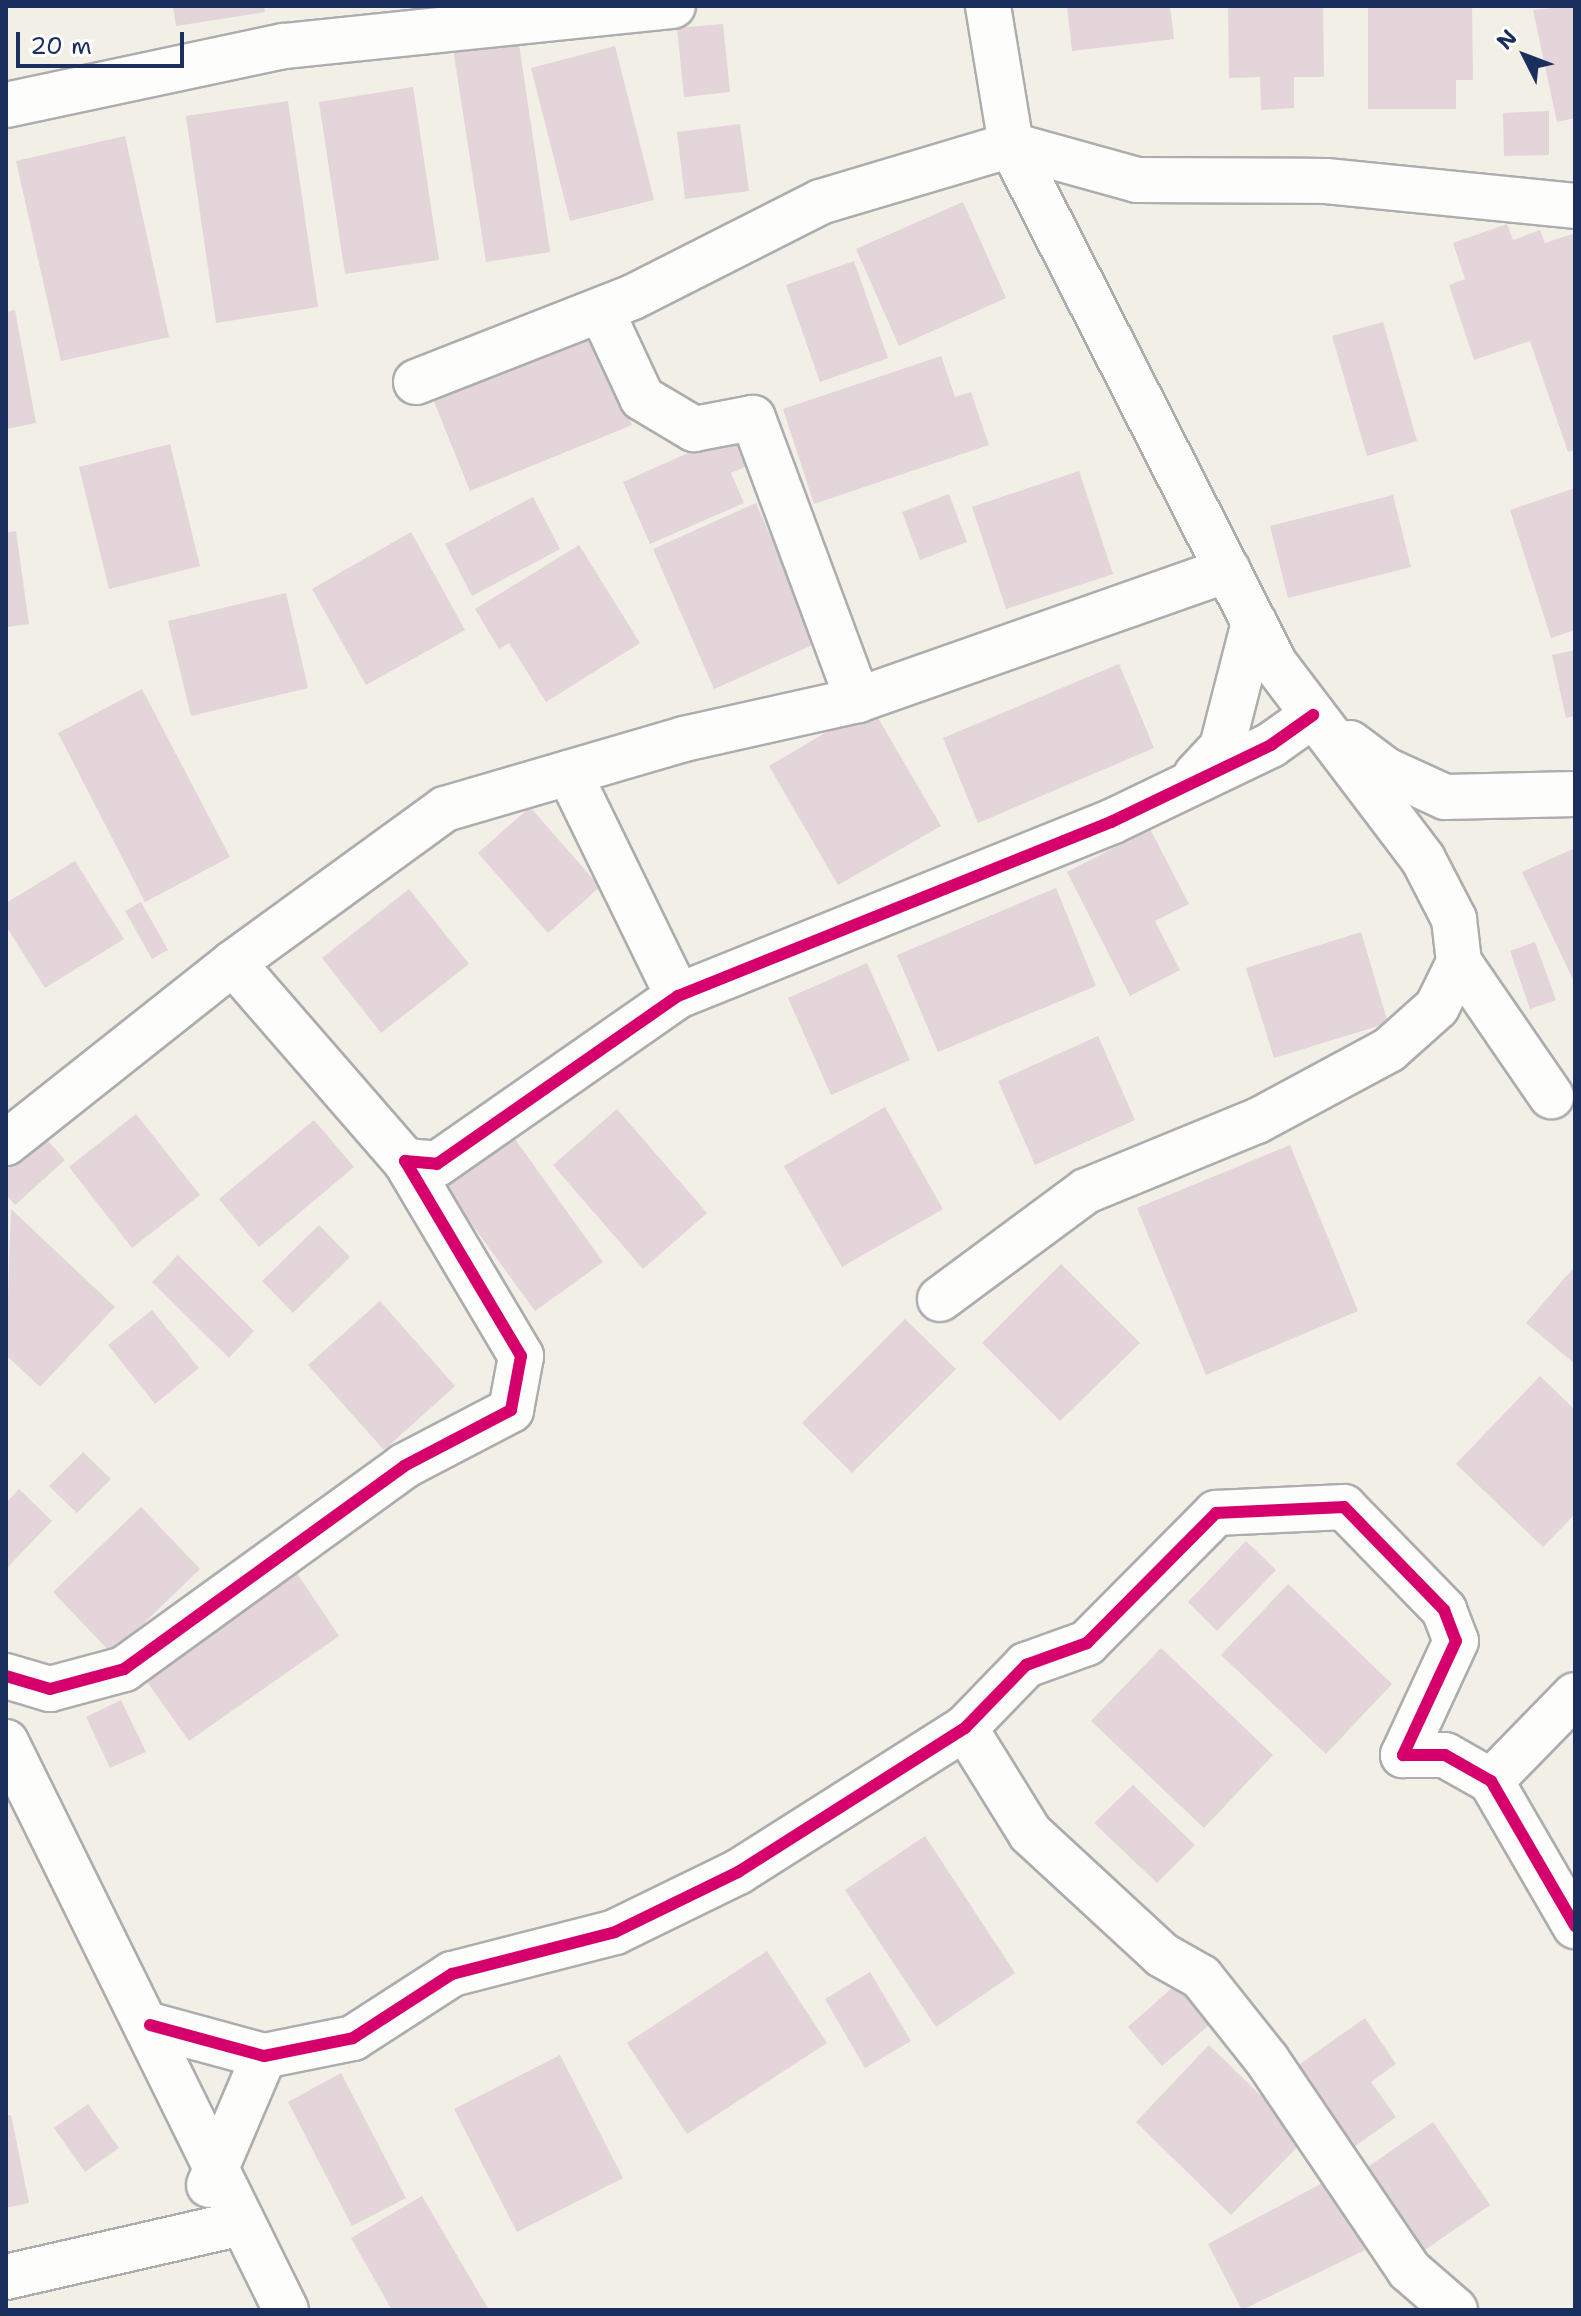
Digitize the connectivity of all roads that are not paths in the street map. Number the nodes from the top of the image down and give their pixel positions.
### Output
1 (673, 6) edge
2 (988, 6) edge
3 (6, 105) edge
4 (1011, 145) junction
5 (1575, 206) edge
6 (601, 310) junction
7 (416, 382) dead end
8 (1228, 570) junction
9 (1254, 622) junction
10 (858, 700) junction
11 (1313, 715) junction
12 (569, 773) junction
13 (1196, 775) junction
14 (1575, 794) edge
15 (1459, 962) junction
16 (233, 963) junction
17 (678, 996) junction
18 (1551, 1096) dead end
19 (6, 1143) edge
20 (405, 1161) junction
21 (940, 1299) dead end
22 (6, 1676) edge
23 (1575, 1695) edge
24 (965, 1728) junction
25 (6, 1742) edge
26 (1491, 1781) junction
27 (1575, 1926) edge
28 (150, 2025) junction
29 (264, 2056) junction
30 (218, 2171) junction
31 (242, 2223) junction
32 (174, 2239) junction
33 (6, 2277) edge
34 (286, 2310) edge
35 (1455, 2310) edge

1 - 3 street
2 - 4 street
4 - 5 street
4 - 6 street
4 - 8 street
6 - 7 street
6 - 10 street
8 - 9 street
8 - 10 street
9 - 11 street
9 - 13 street
10 - 12 street
11 - 13 street
11 - 14 street
11 - 15 street
12 - 16 street
12 - 17 street
13 - 17 street
15 - 18 street
15 - 21 street
16 - 19 street
16 - 20 street
17 - 20 street
20 - 22 street
23 - 26 street
24 - 26 street
24 - 29 street
24 - 35 street
25 - 28 street
26 - 27 street
28 - 29 street
28 - 30 street
29 - 30 street
30 - 31 street
30 - 32 street
31 - 32 street
31 - 34 street
32 - 33 street

